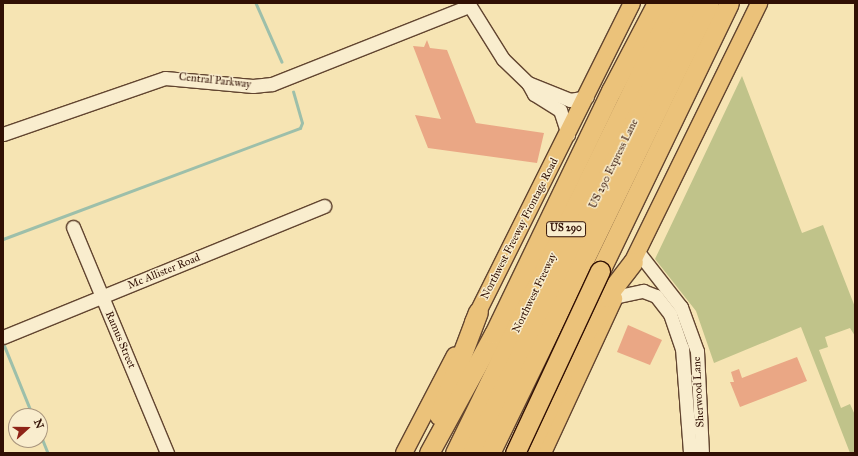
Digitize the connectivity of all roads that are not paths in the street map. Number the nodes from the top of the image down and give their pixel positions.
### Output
1 (632, 3) edge
2 (657, 3) edge
3 (675, 3) edge
4 (692, 3) edge
5 (709, 3) edge
6 (729, 3) edge
7 (759, 3) edge
8 (468, 4) edge
9 (528, 83) junction
10 (587, 97) junction
11 (3, 134) edge
12 (568, 135) junction
13 (324, 206) dead end
14 (73, 226) dead end
15 (635, 257) junction
16 (102, 297) junction
17 (614, 297) junction
18 (478, 312) junction
19 (5, 336) edge
20 (569, 364) junction
21 (167, 453) edge
22 (404, 453) edge
23 (424, 453) edge
24 (429, 453) edge
25 (455, 453) edge
26 (472, 453) edge
27 (490, 453) edge
28 (515, 453) edge
29 (527, 453) edge
30 (543, 453) edge
31 (690, 453) edge
32 (702, 453) edge

1 - 10 main road, Northwest Freeway Frontage Road
2 - 24 highway
3 - 25 highway, Northwest Freeway / US 290
4 - 26 highway, US 290 Express Lane
5 - 27 highway, US 290
6 - 28 highway, bridge
7 - 15 main road
8 - 9 street
8 - 11 street, Central Parkway
9 - 10 street
9 - 12 street
10 - 12 main road, Northwest Freeway Frontage Road
12 - 18 main road, Northwest Freeway Frontage Road
13 - 16 street, Mc Allister Road
14 - 16 street, Ramus Street
15 - 17 main road
15 - 20 highway
15 - 32 street, Sherwood Lane
16 - 19 street, Mc Allister Road
16 - 21 street, Ramus Street
17 - 30 main road
17 - 31 street, Sherwood Lane
18 - 22 main road, Northwest Freeway Frontage Road
18 - 23 highway
20 - 28 highway
20 - 29 highway

